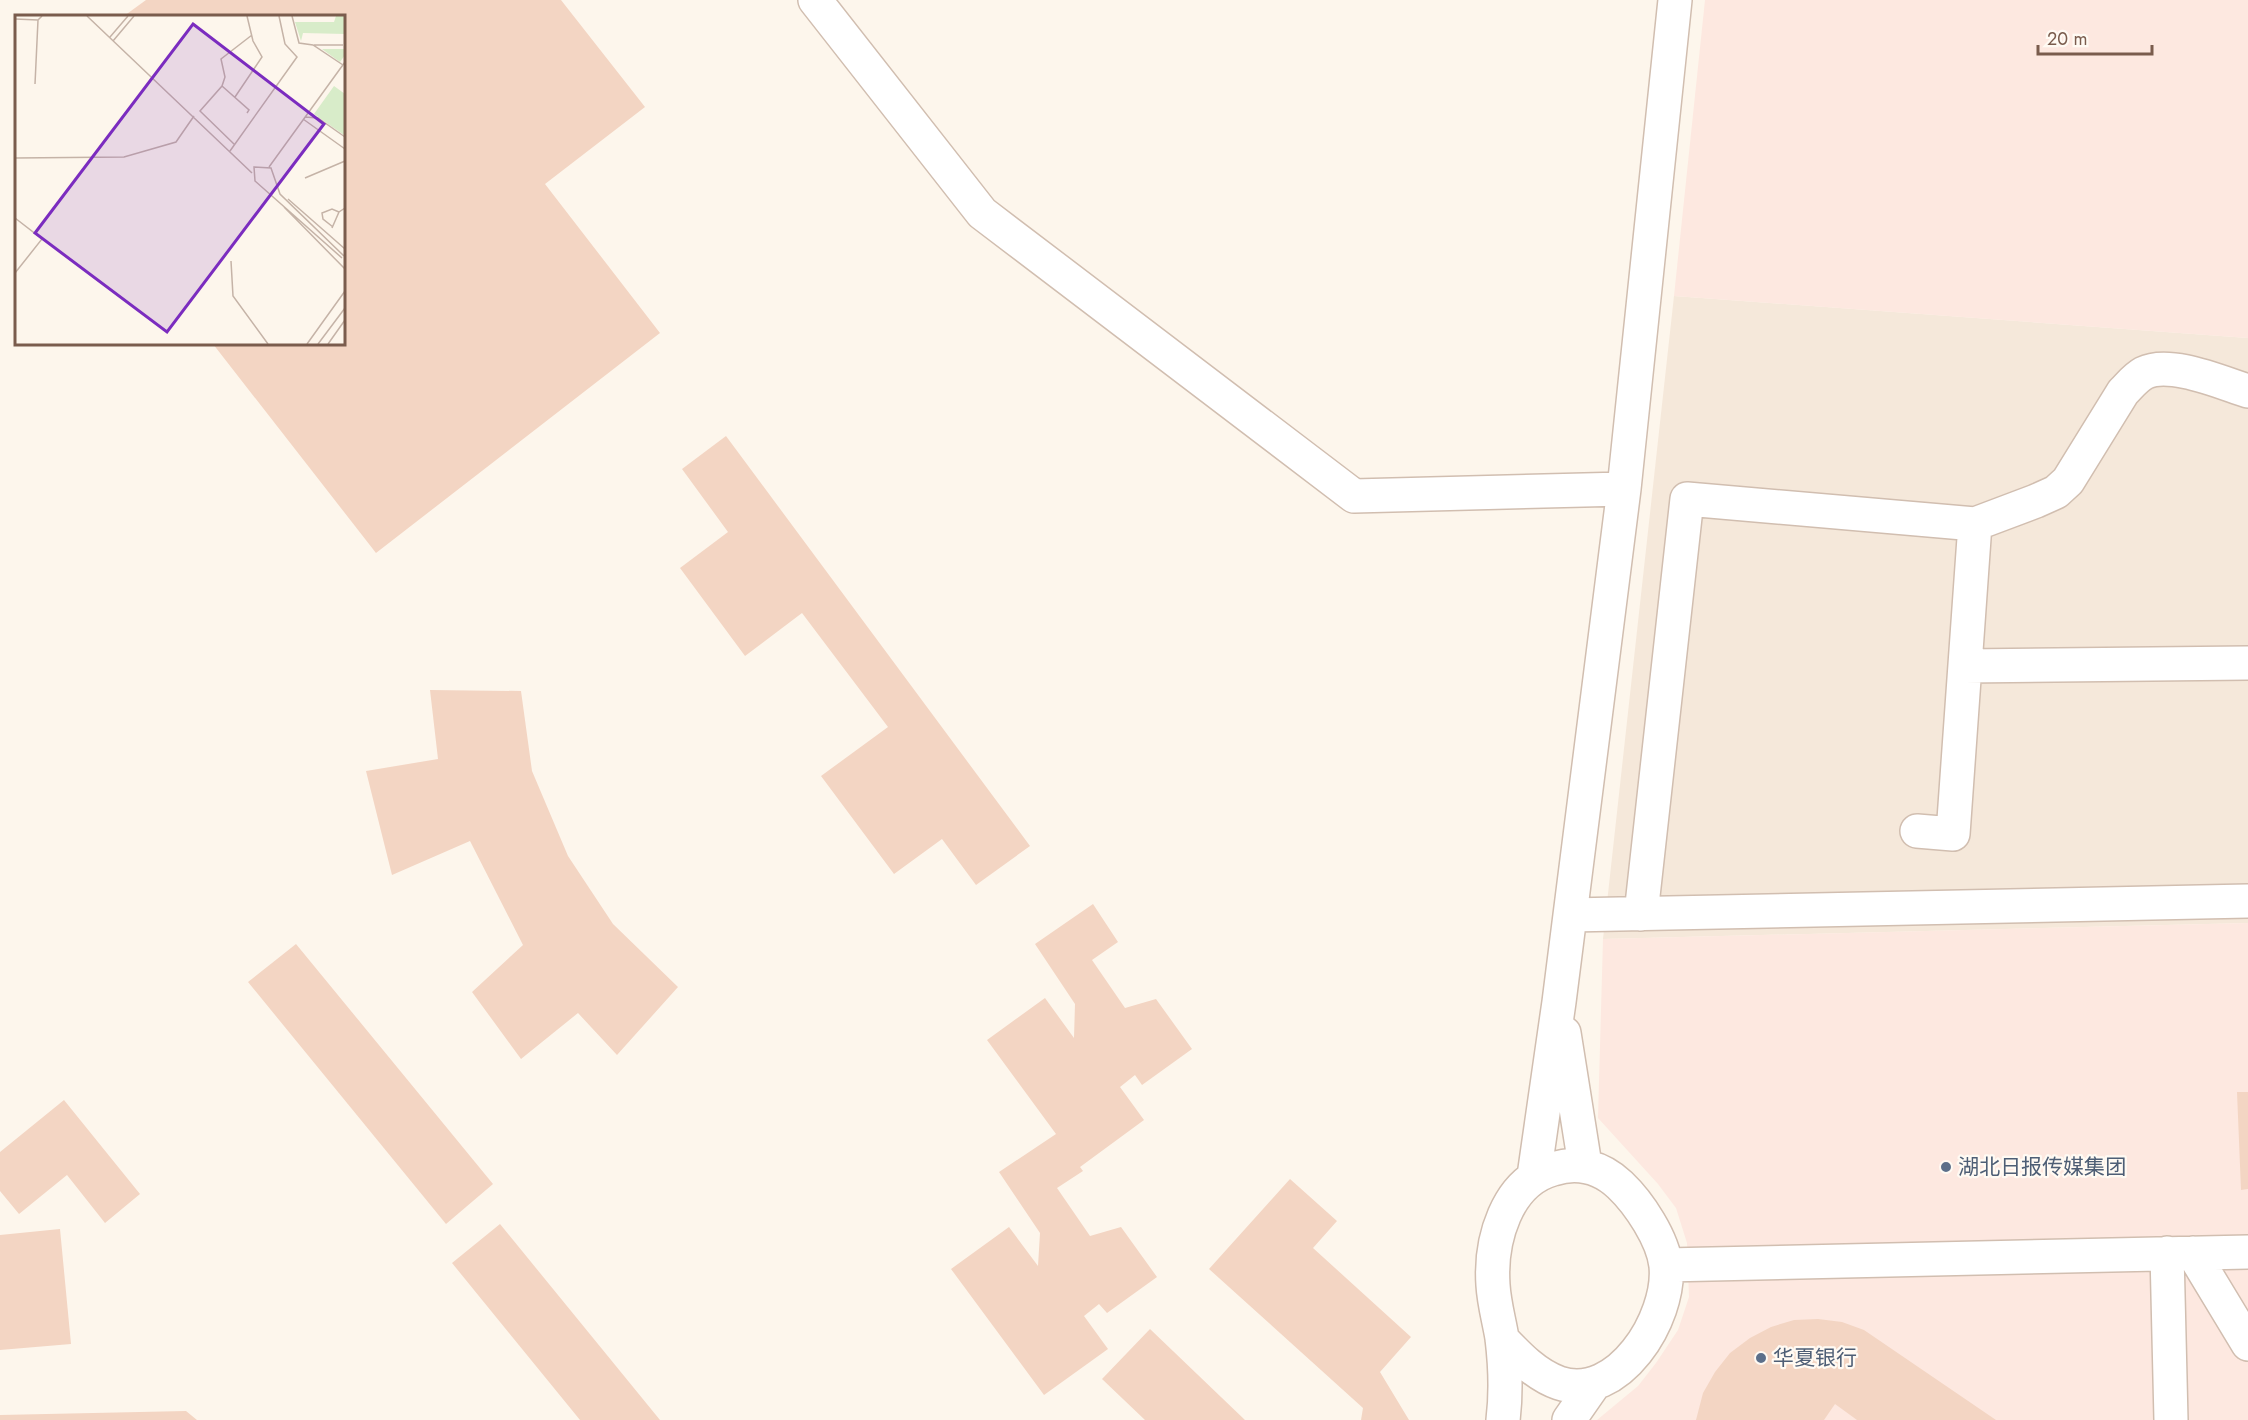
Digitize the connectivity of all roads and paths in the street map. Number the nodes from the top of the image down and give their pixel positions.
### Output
1 (815, 0) edge
2 (1675, 0) edge
3 (2248, 391) edge
4 (1624, 489) junction
5 (1975, 524) junction
6 (2248, 663) edge
7 (1965, 666) junction
8 (1917, 831) dead end
9 (2248, 901) edge
10 (1641, 914) junction
11 (1570, 915) junction
12 (1559, 1002) junction
13 (1585, 1166) junction
14 (1534, 1176) junction
15 (2248, 1252) edge
16 (2180, 1253) junction
17 (1666, 1265) junction
18 (1502, 1339) junction
19 (2248, 1344) edge
20 (1594, 1384) junction
21 (1503, 1417) edge
22 (1569, 1420) edge
23 (2171, 1420) edge

1 - 4 street
2 - 4 street
3 - 5 street
4 - 11 street
5 - 7 street
5 - 10 street
6 - 7 street
7 - 8 street
9 - 10 street
10 - 11 street
11 - 12 street
12 - 13 street
12 - 14 street
13 - 14 street
13 - 17 street
14 - 18 street
15 - 16 street
16 - 17 street
16 - 19 street
16 - 23 street
17 - 20 street
18 - 20 street
18 - 21 street
20 - 22 street

